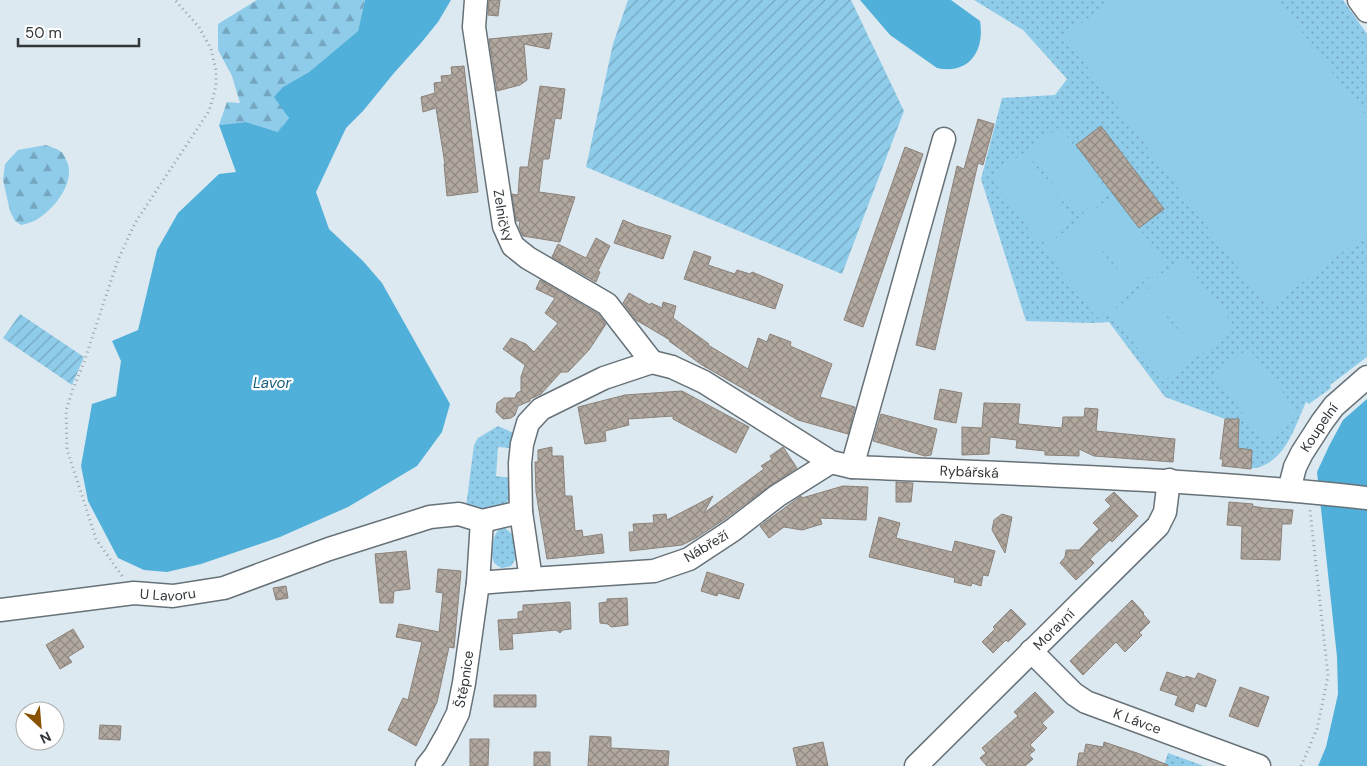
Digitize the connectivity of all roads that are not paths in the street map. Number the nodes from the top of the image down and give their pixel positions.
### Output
1 (476, 0) edge
2 (1359, 0) edge
3 (1367, 11) edge
4 (944, 139) dead end
5 (652, 362) junction
6 (1367, 377) edge
7 (841, 465) junction
8 (1169, 480) junction
9 (1304, 491) junction
10 (1367, 498) edge
11 (521, 512) junction
12 (482, 521) junction
13 (531, 579) junction
14 (478, 583) junction
15 (0, 610) edge
16 (1031, 652) junction
17 (427, 766) edge
18 (916, 766) edge
19 (1259, 766) edge

1 - 5 street, Zelničky
2 - 3 street
4 - 7 street
5 - 7 street, Rybářská
5 - 11 street
6 - 9 street, Koupelní
7 - 8 street, Rybářská
7 - 13 street, Nábřeží
8 - 9 street, Rybářská
8 - 16 street, Moravní
9 - 10 street, Rybářská
11 - 12 street
11 - 13 street
12 - 14 street
12 - 15 street, U Lavoru
13 - 14 street, Nábřeží
14 - 17 street, Štěpnice
16 - 18 street, Moravní
16 - 19 street, K Lávce

